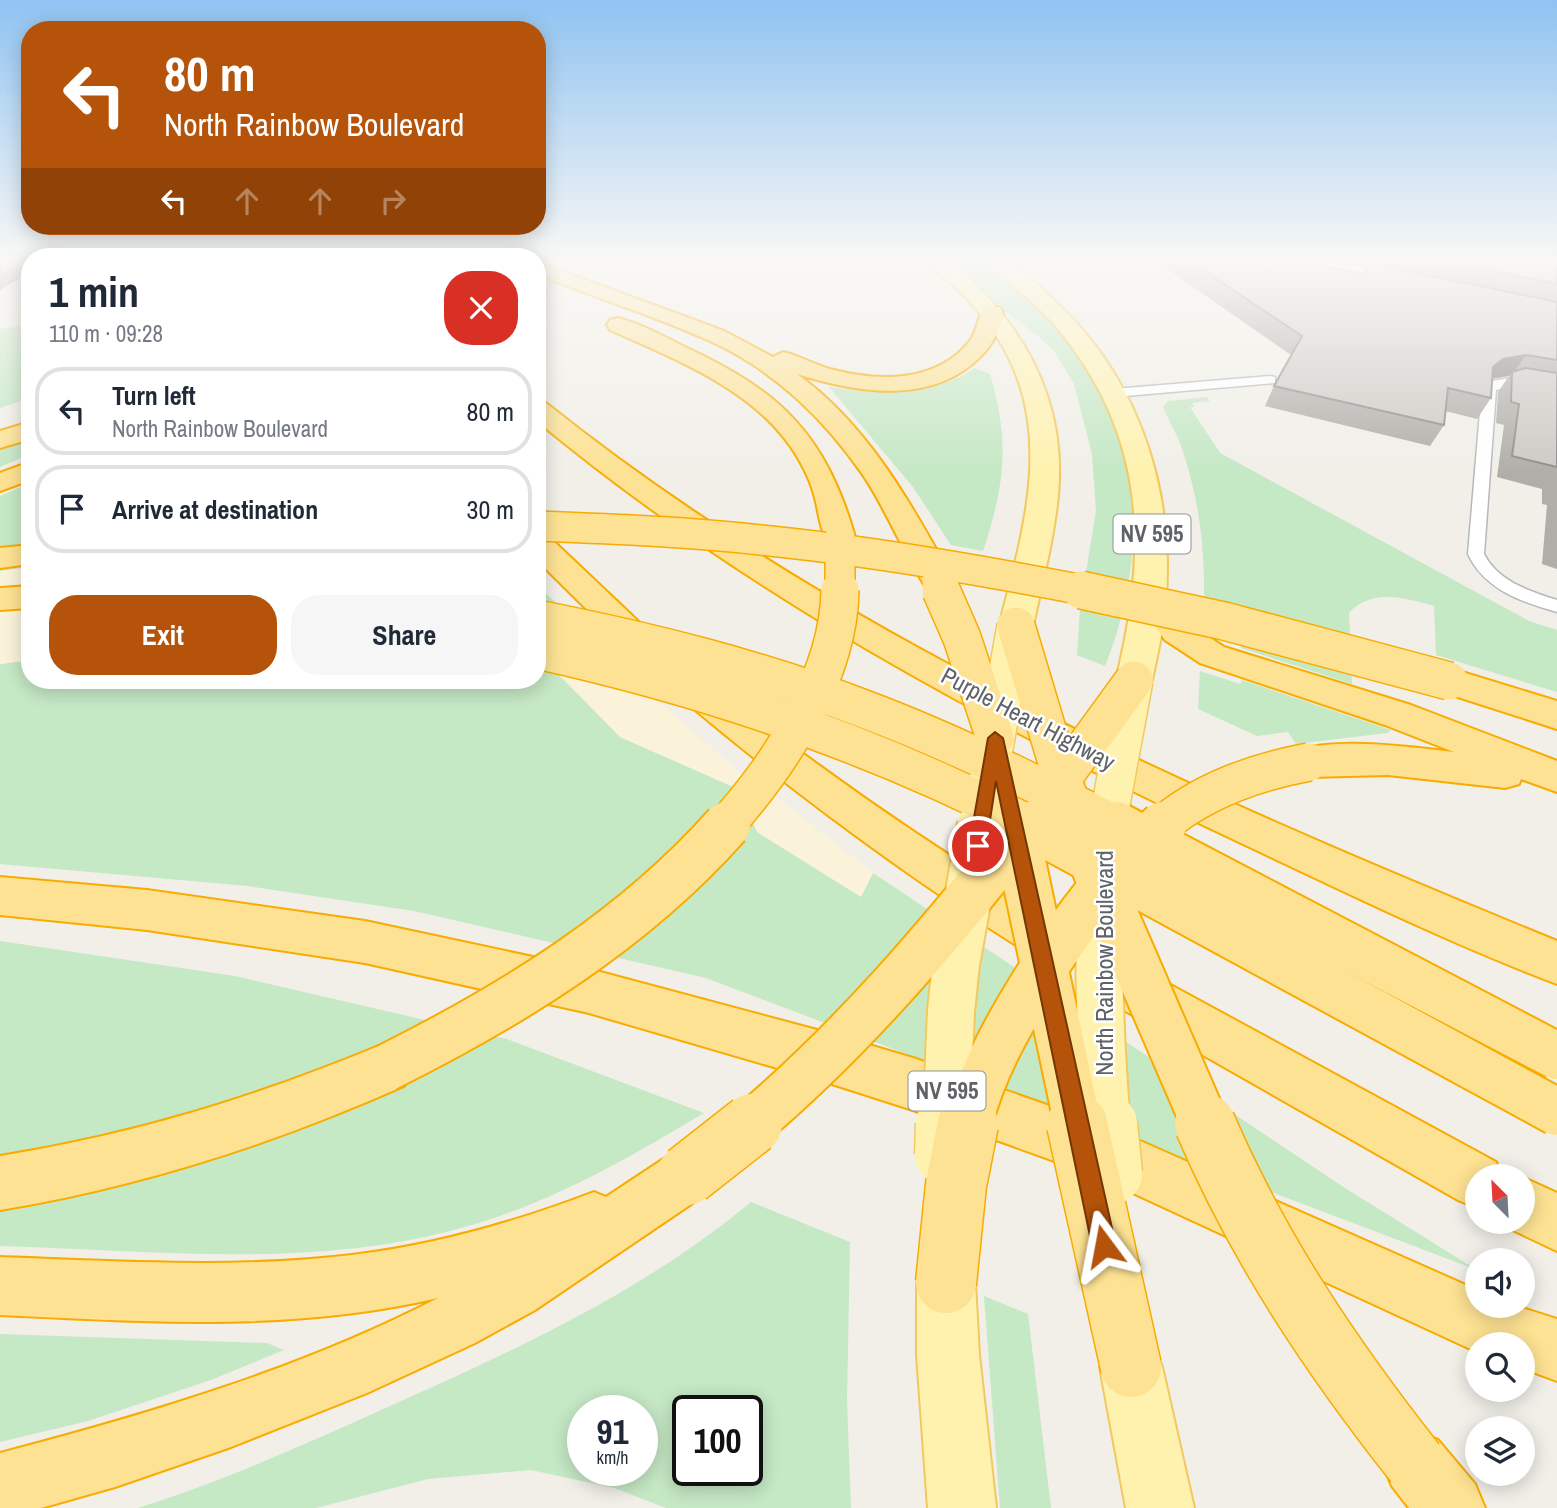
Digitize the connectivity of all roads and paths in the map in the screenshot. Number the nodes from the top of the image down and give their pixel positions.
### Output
1 (635, 332) edge
2 (705, 332) edge
3 (726, 332) edge
4 (986, 332) edge
5 (1007, 332) edge
6 (1073, 332) edge
7 (1270, 380) dead end
8 (1557, 389) edge
9 (1115, 393) junction
10 (546, 415) edge
11 (21, 433) edge
12 (0, 440) edge
13 (21, 474) edge
14 (0, 483) edge
15 (546, 526) edge
16 (546, 552) edge
17 (21, 555) edge
18 (0, 558) edge
19 (21, 598) edge
20 (1150, 598) junction
21 (0, 599) edge
22 (1557, 606) edge
23 (546, 621) edge
24 (21, 624) edge
25 (0, 625) edge
26 (1016, 626) junction
27 (546, 652) edge
28 (1134, 680) junction
29 (1557, 715) edge
30 (995, 738) junction
31 (1557, 777) edge
32 (1062, 779) junction
33 (1557, 784) edge
34 (1017, 838) junction
35 (1102, 886) junction
36 (0, 896) edge
37 (969, 900) junction
38 (1557, 963) edge
39 (1043, 969) junction
40 (1557, 1056) edge
41 (1557, 1112) edge
42 (1465, 1174) edge
43 (687, 1175) junction
44 (0, 1183) edge
45 (1535, 1212) edge
46 (1557, 1223) edge
47 (946, 1283) junction
48 (0, 1286) edge
49 (1557, 1350) edge
50 (1131, 1367) junction
51 (0, 1486) edge
52 (1433, 1486) edge
53 (962, 1508) edge
54 (1160, 1508) edge

1 - 44 highway, bridge
2 - 30 highway, bridge
3 - 4 highway
5 - 26 main road, NV 595
6 - 9 main road, North Rainbow Boulevard / NV 595
7 - 9 lane
8 - 22 lane
9 - 20 main road, North Rainbow Boulevard / NV 595
10 - 38 highway, Purple Heart Highway
11 - 12 highway
13 - 14 highway
15 - 29 highway, bridge
16 - 42 highway
17 - 18 highway
19 - 21 highway
20 - 28 main road, North Rainbow Boulevard / NV 595
20 - 31 highway
23 - 40 highway, bridge
24 - 25 highway
26 - 30 main road, NV 595, bridge
26 - 32 highway, bridge
27 - 41 highway, bridge
28 - 32 highway, bridge
28 - 35 main road, North Rainbow Boulevard / NV 595, bridge
30 - 34 highway, bridge
30 - 37 main road, NV 595, bridge
32 - 34 highway, bridge
32 - 35 highway, bridge
33 - 35 highway, bridge
34 - 37 highway, bridge
34 - 39 highway, bridge
35 - 39 highway, bridge
35 - 50 main road, North Rainbow Boulevard / NV 595, bridge
35 - 52 highway, bridge
36 - 49 highway
37 - 43 highway, bridge
37 - 47 main road, NV 595, bridge
39 - 47 highway, bridge
39 - 50 highway, bridge
43 - 48 highway
43 - 51 highway
45 - 46 highway
47 - 53 main road, NV 595
50 - 54 main road, North Rainbow Boulevard / NV 595

